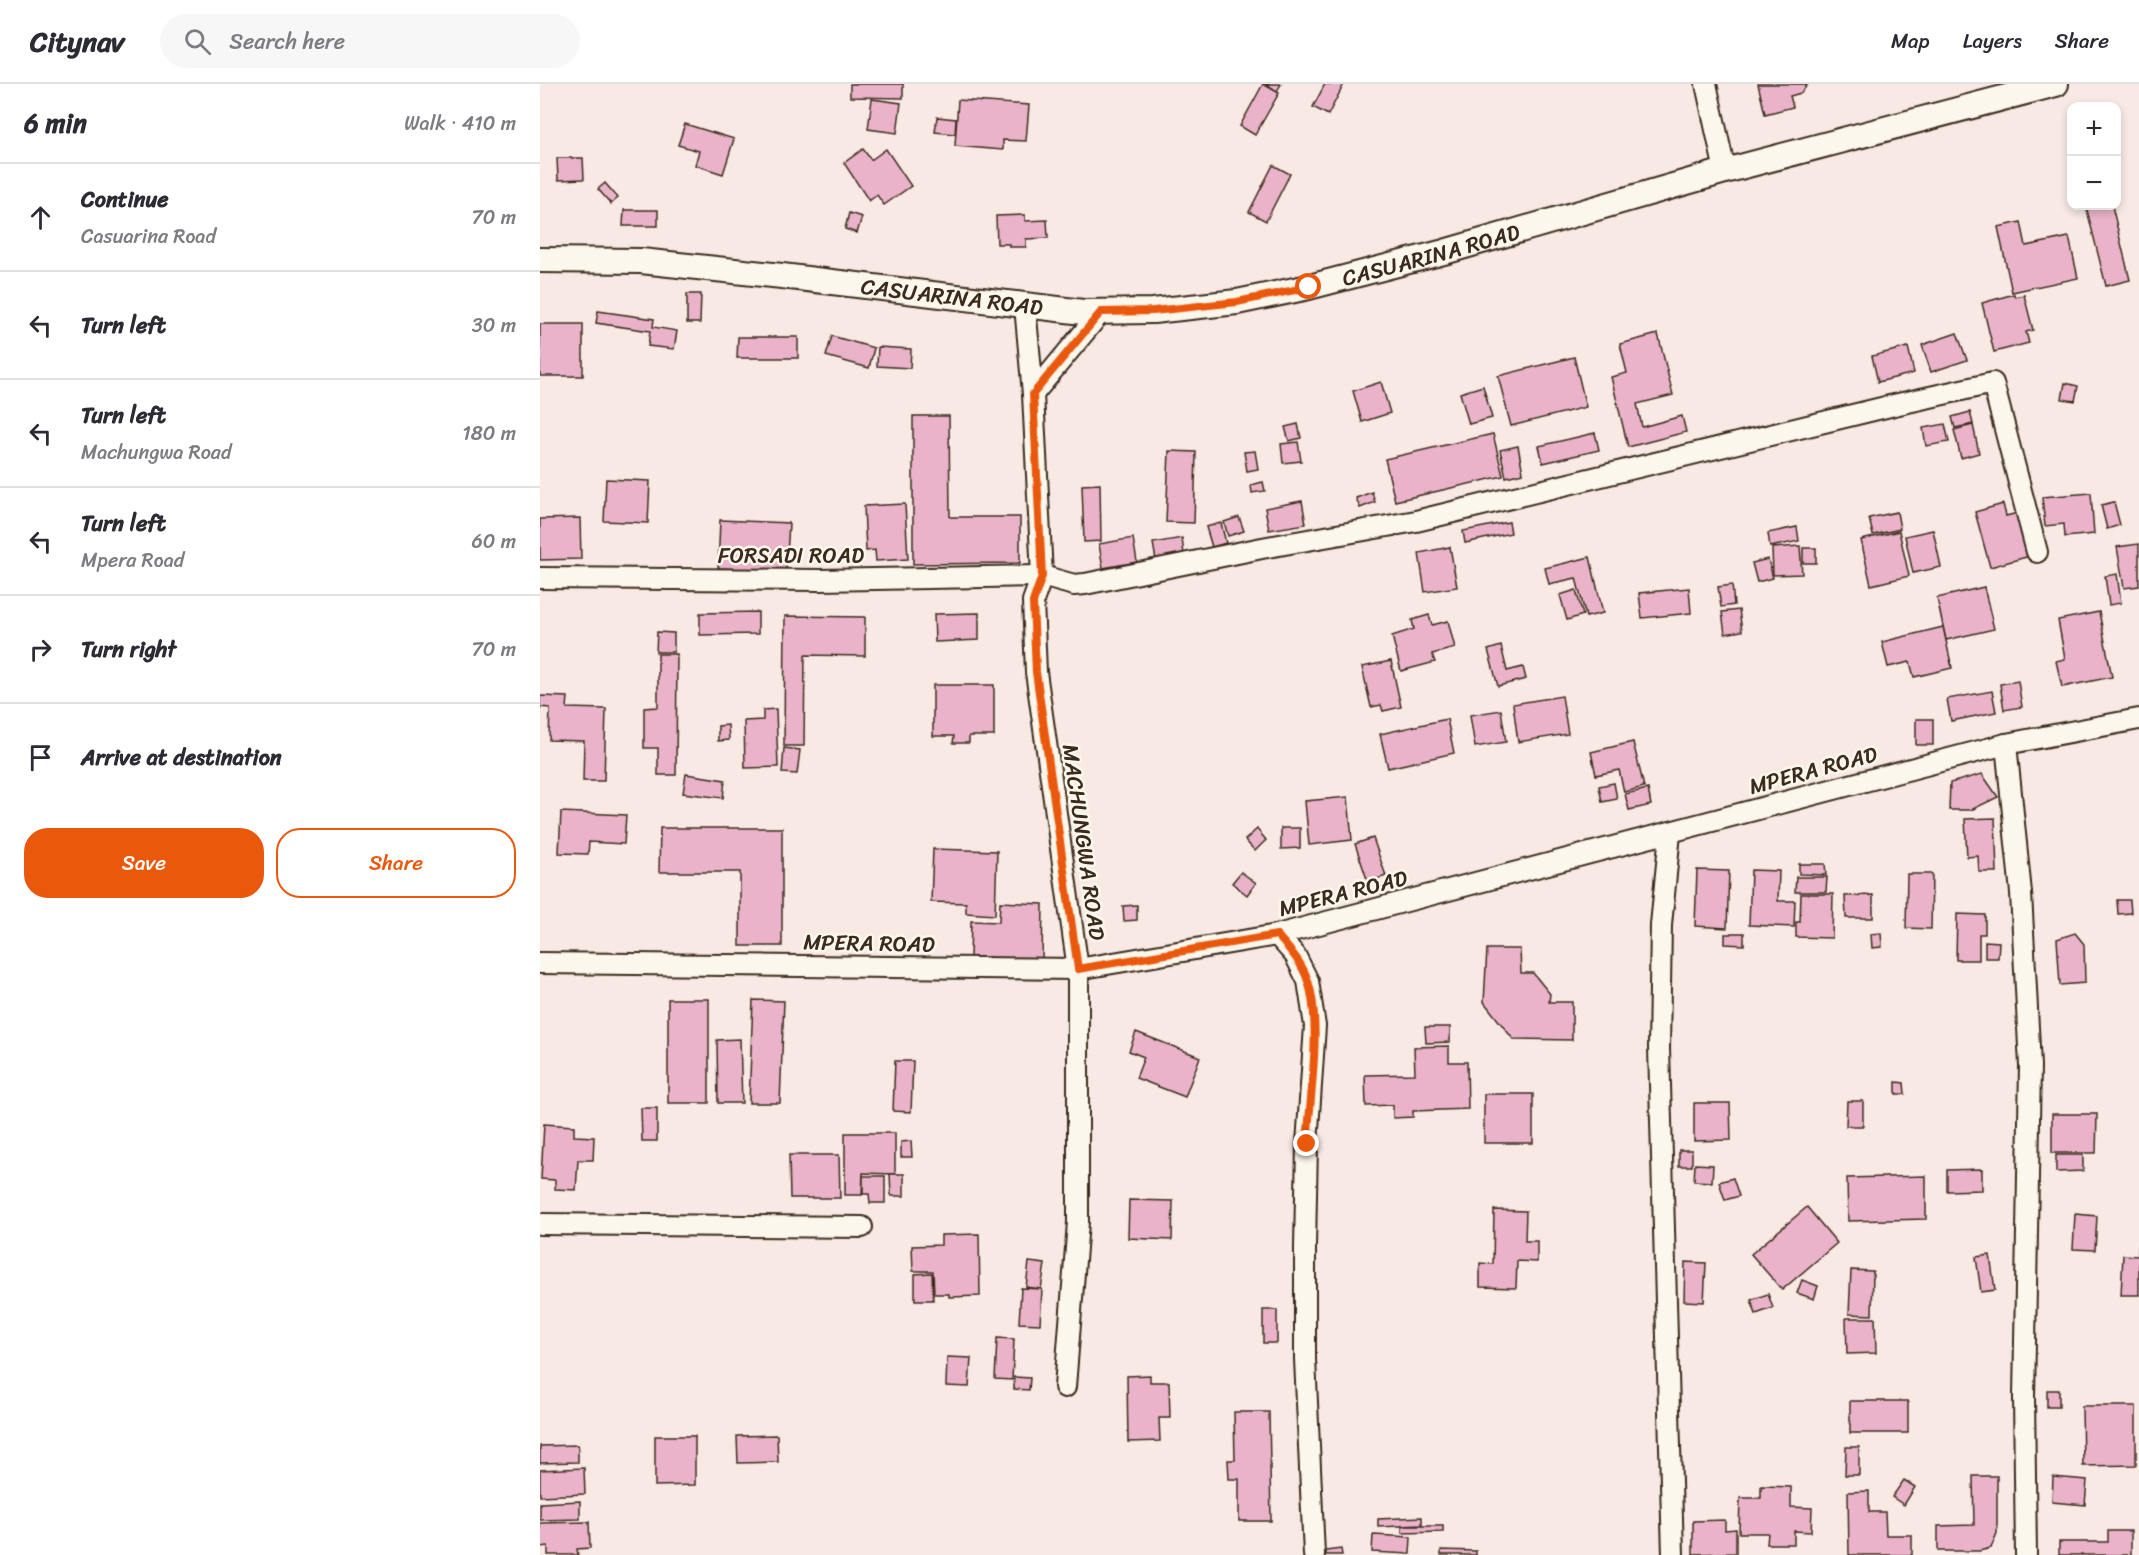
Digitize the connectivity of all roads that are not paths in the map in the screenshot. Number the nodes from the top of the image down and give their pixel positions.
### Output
1 (1706, 84) edge
2 (2056, 84) edge
3 (1725, 171) junction
4 (540, 260) edge
5 (1025, 306) junction
6 (1101, 312) junction
7 (1033, 394) junction
8 (2037, 552) dead end
9 (1042, 576) junction
10 (540, 578) edge
11 (2139, 719) edge
12 (2006, 744) junction
13 (1670, 833) junction
14 (1277, 935) junction
15 (540, 963) edge
16 (1078, 969) junction
17 (540, 1224) edge
18 (862, 1227) dead end
19 (1065, 1387) dead end
20 (1314, 1555) edge
21 (1673, 1555) edge
22 (2026, 1555) edge

1 - 3 street
2 - 3 street, CASUARINA ROAD
3 - 6 street, CASUARINA ROAD
4 - 5 street, CASUARINA ROAD
5 - 6 street, CASUARINA ROAD
5 - 7 street, MACHUNGWA ROAD
6 - 7 street
7 - 9 street, MACHUNGWA ROAD
8 - 9 street, FORSADI ROAD
9 - 10 street, FORSADI ROAD
9 - 16 street, MACHUNGWA ROAD
11 - 12 street, MPERA ROAD
12 - 13 street, MPERA ROAD
12 - 22 street
13 - 14 street, MPERA ROAD
13 - 21 street
14 - 16 street, MPERA ROAD
14 - 20 street
15 - 16 street, MPERA ROAD
16 - 19 street, MACHUNGWA ROAD
17 - 18 street

